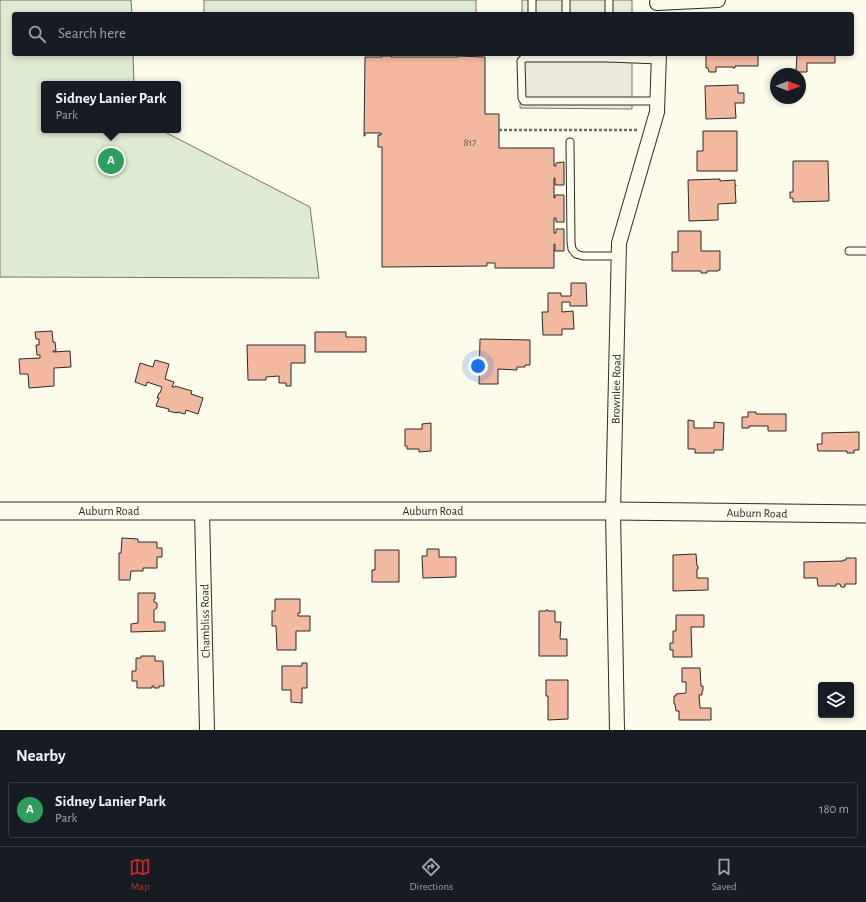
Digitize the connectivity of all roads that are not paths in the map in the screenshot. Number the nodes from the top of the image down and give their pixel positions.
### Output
1 (532, 0) edge
2 (566, 0) edge
3 (609, 0) edge
4 (718, 0) edge
5 (657, 6) edge
6 (532, 12) edge
7 (566, 12) edge
8 (609, 12) edge
9 (566, 56) edge
10 (609, 56) edge
11 (528, 57) edge
12 (659, 57) edge
13 (658, 101) junction
14 (570, 142) dead end
15 (849, 251) dead end
16 (866, 251) edge
17 (618, 256) junction
18 (0, 511) edge
19 (202, 511) junction
20 (613, 511) junction
21 (866, 514) edge
22 (207, 730) edge
23 (617, 730) edge

1 - 6 lane
2 - 7 lane
3 - 8 lane
4 - 5 street
9 - 10 lane
9 - 11 lane
10 - 12 lane
11 - 13 lane
12 - 13 street, Brownlee Road
13 - 17 street, Brownlee Road
14 - 17 lane
15 - 16 lane
17 - 20 street, Brownlee Road
18 - 19 street, Auburn Road
19 - 20 street, Auburn Road
19 - 22 street, Chambliss Road
20 - 21 street, Auburn Road
20 - 23 street, Brownlee Road

